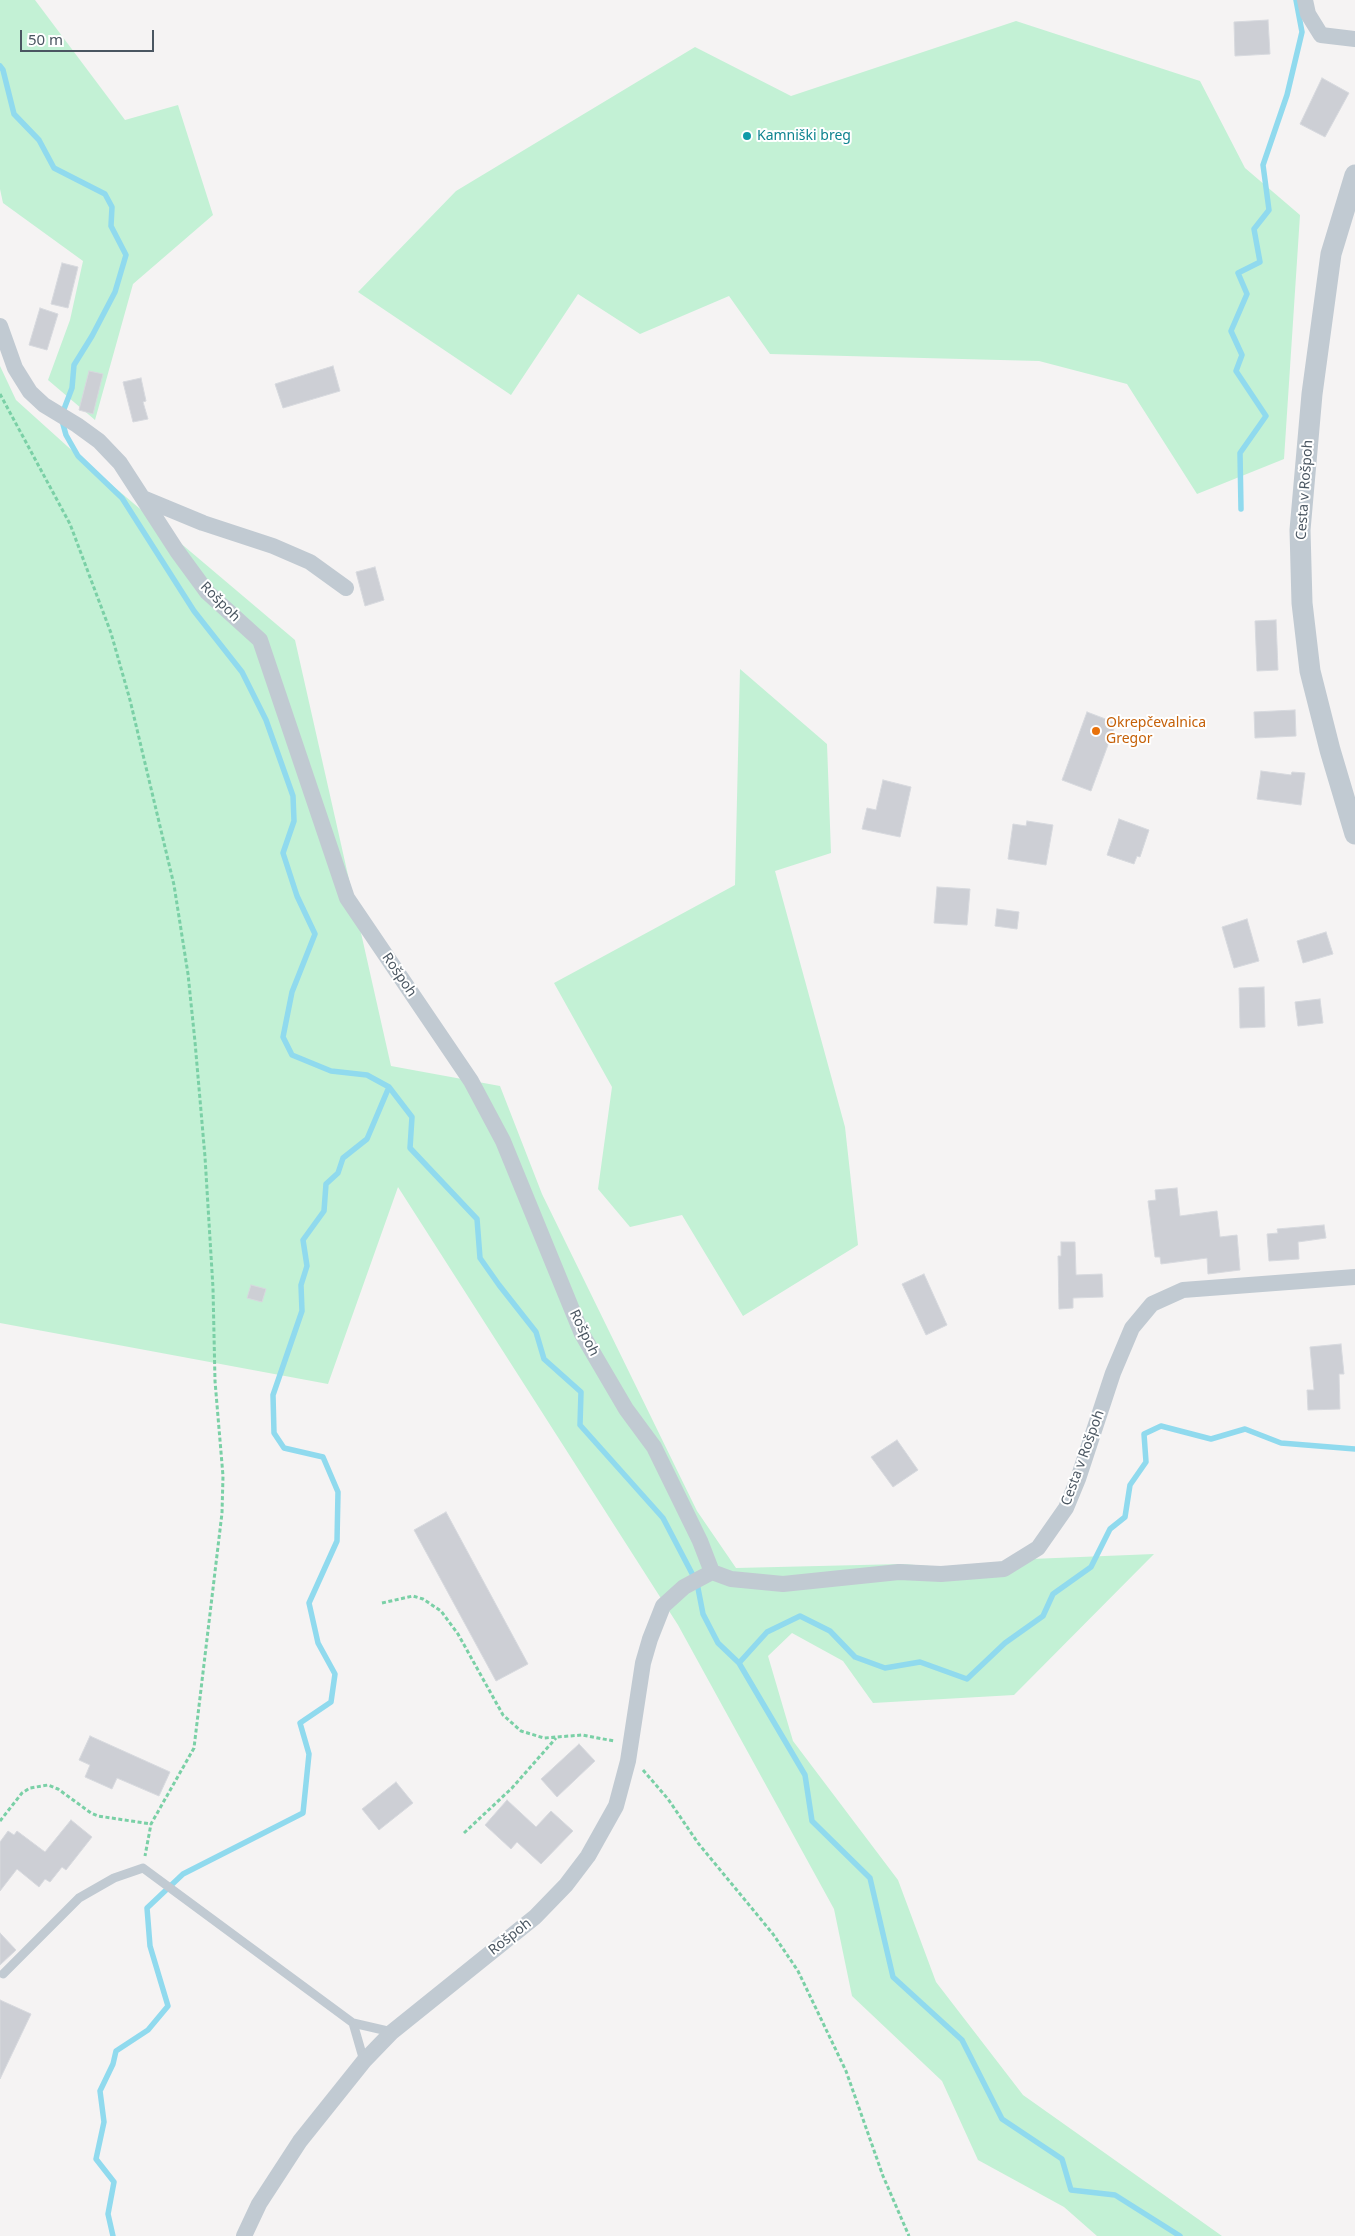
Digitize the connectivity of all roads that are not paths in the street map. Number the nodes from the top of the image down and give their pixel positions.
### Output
1 (1305, 0) edge
2 (1355, 39) edge
3 (1355, 175) edge
4 (0, 326) edge
5 (145, 499) junction
6 (346, 588) dead end
7 (1351, 803) edge
8 (1355, 834) edge
9 (1355, 1277) edge
10 (706, 1575) junction
11 (3, 1974) dead end
12 (353, 2023) junction
13 (392, 2032) junction
14 (364, 2061) junction
15 (244, 2236) edge

1 - 2 street
3 - 7 street, Cesta v Rošpoh
4 - 5 street, Rošpoh
5 - 6 street
5 - 10 street, Rošpoh
7 - 8 street, Cesta v Rošpoh
9 - 10 street, Cesta v Rošpoh
10 - 13 street, Rošpoh
11 - 12 lane
12 - 13 lane
12 - 14 lane
13 - 14 street, Rošpoh
14 - 15 street, Rošpoh

